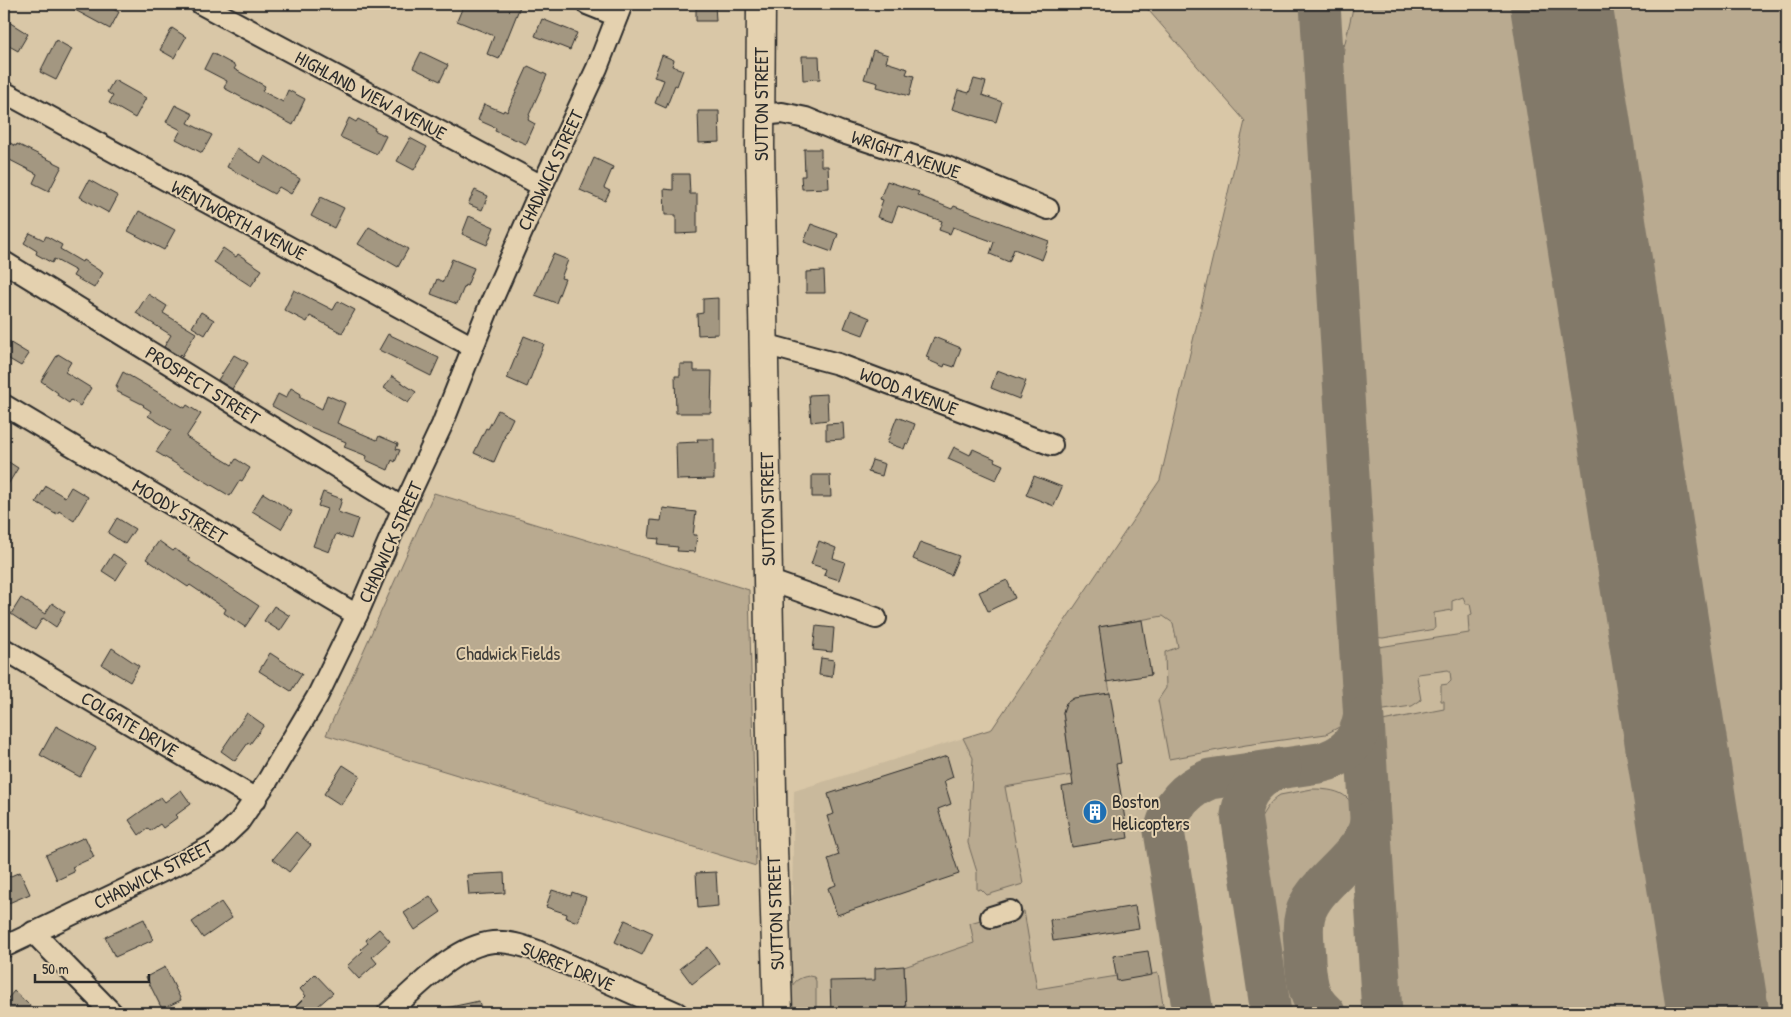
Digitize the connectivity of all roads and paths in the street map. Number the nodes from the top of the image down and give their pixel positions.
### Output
1 (201, 4) edge
2 (587, 4) edge
3 (761, 4) edge
4 (619, 10) edge
5 (4, 92) edge
6 (760, 115) junction
7 (542, 186) junction
8 (1048, 209) dead end
9 (4, 262) edge
10 (764, 344) junction
11 (473, 347) junction
12 (4, 405) edge
13 (1052, 445) dead end
14 (403, 508) junction
15 (768, 580) junction
16 (357, 615) junction
17 (876, 618) dead end
18 (4, 649) edge
19 (256, 799) junction
20 (1010, 910) dead end
21 (991, 916) dead end
22 (33, 932) junction
23 (4, 947) edge
24 (112, 1013) edge
25 (388, 1013) edge
26 (677, 1013) edge
27 (778, 1013) edge

1 - 7 street, HIGHLAND VIEW AVENUE
2 - 4 street
3 - 6 highway, SUTTON STREET
4 - 7 street, CHADWICK STREET
5 - 11 street, WENTWORTH AVENUE
6 - 8 street, WRIGHT AVENUE
6 - 10 highway, SUTTON STREET
7 - 11 street, CHADWICK STREET
9 - 14 street, PROSPECT STREET
10 - 13 street, WOOD AVENUE
10 - 15 highway, SUTTON STREET
11 - 14 street, CHADWICK STREET
12 - 16 street, MOODY STREET
14 - 16 street, CHADWICK STREET
15 - 17 street
15 - 27 highway, SUTTON STREET
16 - 19 street, CHADWICK STREET
18 - 19 street, COLGATE DRIVE
19 - 22 street, CHADWICK STREET
20 - 21 street
22 - 23 street, CHADWICK STREET
22 - 24 street
25 - 26 street, SURREY DRIVE

